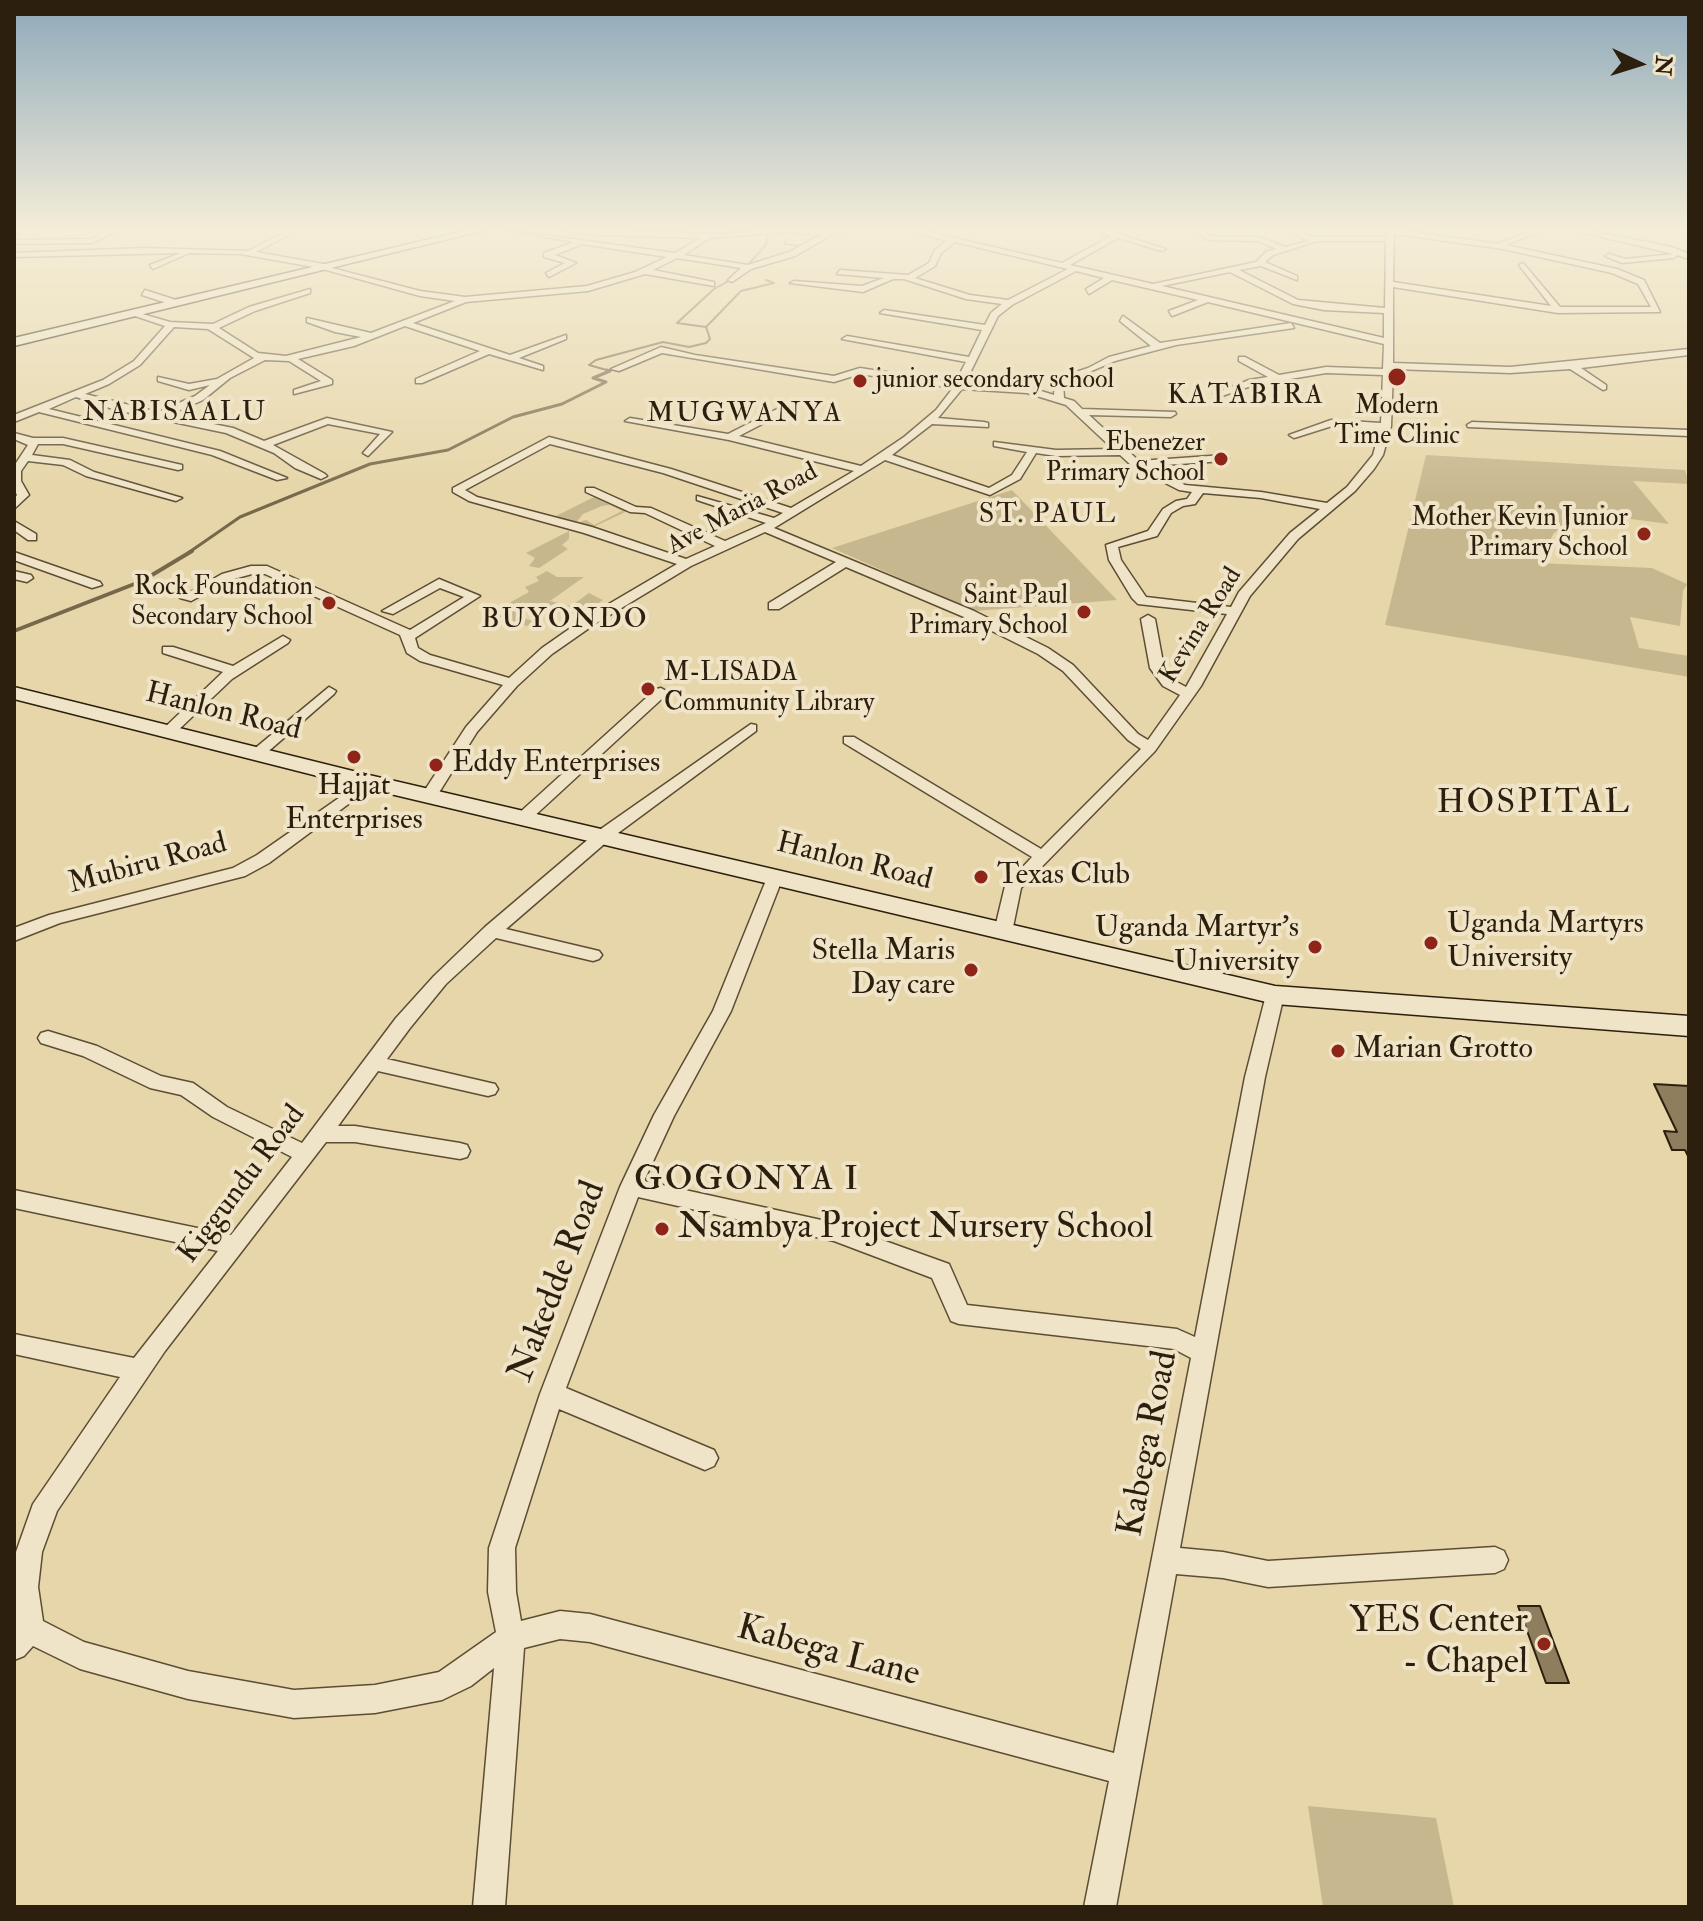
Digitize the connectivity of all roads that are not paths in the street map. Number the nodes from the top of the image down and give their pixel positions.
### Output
1 (111, 319) edge
2 (153, 319) edge
3 (232, 319) edge
4 (416, 319) edge
5 (922, 319) edge
6 (991, 319) edge
7 (1123, 319) dead end
8 (1283, 319) edge
9 (1388, 319) edge
10 (310, 320) dead end
11 (404, 323) junction
12 (1301, 323) junction
13 (171, 324) junction
14 (214, 327) junction
15 (986, 328) junction
16 (371, 336) junction
17 (563, 337) dead end
18 (847, 339) dead end
19 (14, 342) edge
20 (1388, 342) junction
21 (1159, 346) junction
22 (489, 351) junction
23 (1689, 352) edge
24 (262, 358) junction
25 (290, 358) junction
26 (510, 358) junction
27 (1242, 359) dead end
28 (972, 360) junction
29 (1572, 366) junction
30 (540, 368) dead end
31 (616, 369) dead end
32 (1388, 369) junction
33 (227, 376) junction
34 (1276, 377) junction
35 (161, 379) dead end
36 (419, 381) dead end
37 (959, 386) junction
38 (1603, 387) dead end
39 (297, 392) dead end
40 (76, 394) junction
41 (1219, 394) dead end
42 (1059, 399) junction
43 (38, 409) junction
44 (783, 409) dead end
45 (1081, 412) junction
46 (1171, 414) dead end
47 (158, 416) junction
48 (14, 419) edge
49 (630, 421) dead end
50 (931, 421) junction
51 (984, 425) dead end
52 (1472, 425) dead end
53 (1386, 426) junction
54 (1689, 433) edge
55 (1294, 435) dead end
56 (14, 436) edge
57 (729, 437) junction
58 (31, 441) junction
59 (998, 444) dead end
60 (264, 445) junction
61 (1033, 450) junction
62 (1122, 452) junction
63 (368, 453) dead end
64 (884, 456) junction
65 (26, 457) junction
66 (1224, 458) dead end
67 (1136, 464) junction
68 (178, 467) dead end
69 (863, 470) junction
70 (321, 476) dead end
71 (281, 478) dead end
72 (590, 490) dead end
73 (1199, 490) junction
74 (176, 498) dead end
75 (701, 498) dead end
76 (14, 506) edge
77 (1329, 507) junction
78 (792, 512) junction
79 (770, 525) junction
80 (725, 546) junction
81 (15, 557) edge
82 (845, 562) junction
83 (687, 563) junction
84 (96, 585) dead end
85 (186, 598) dead end
86 (774, 606) dead end
87 (388, 611) dead end
88 (1235, 611) junction
89 (1148, 619) dead end
90 (409, 636) junction
91 (283, 640) dead end
92 (168, 650) dead end
93 (234, 671) junction
94 (512, 683) junction
95 (329, 691) dead end
96 (661, 692) dead end
97 (14, 693) edge
98 (1189, 694) junction
99 (751, 728) dead end
100 (168, 732) junction
101 (849, 740) dead end
102 (1150, 748) junction
103 (258, 753) junction
104 (369, 782) junction
105 (429, 796) junction
106 (524, 817) junction
107 (604, 835) junction
108 (1043, 857) junction
109 (775, 877) junction
110 (491, 931) junction
111 (1003, 932) junction
112 (14, 935) edge
113 (593, 955) dead end
114 (1275, 995) junction
115 (1689, 1026) edge
116 (48, 1038) dead end
117 (373, 1063) junction
118 (488, 1089) dead end
119 (320, 1134) junction
120 (460, 1151) dead end
121 (305, 1154) junction
122 (631, 1187) junction
123 (14, 1199) edge
124 (236, 1245) junction
125 (14, 1344) edge
126 (1204, 1353) junction
127 (140, 1370) junction
128 (552, 1394) junction
129 (705, 1458) dead end
130 (1164, 1560) junction
131 (1495, 1560) dead end
132 (22, 1638) edge
133 (511, 1638) junction
134 (1125, 1771) junction
135 (489, 1907) edge
136 (1100, 1907) edge

1 - 19 main road
2 - 13 street
3 - 14 street
4 - 11 street
5 - 15 street
6 - 15 street, Ave Maria Road
7 - 21 street
8 - 12 street
9 - 20 street, Kevina Road
10 - 16 street
11 - 16 street
11 - 22 street
12 - 20 street
12 - 21 street
13 - 14 street
13 - 40 street
14 - 24 street
15 - 28 street, Ave Maria Road
16 - 25 street
17 - 26 street
18 - 28 street
20 - 32 street, Kevina Road
21 - 42 street
22 - 26 street
22 - 36 street
23 - 29 street
24 - 25 street
24 - 33 street
25 - 39 street
26 - 30 street
27 - 34 street
28 - 37 street, Ave Maria Road
29 - 32 street
29 - 38 street
31 - 37 street
32 - 34 street
32 - 53 street, Kevina Road
33 - 35 street
33 - 47 street
34 - 41 street
37 - 42 street
37 - 50 street, Ave Maria Road
40 - 43 street
40 - 47 street
42 - 45 street
43 - 48 street
43 - 71 street
44 - 57 street
45 - 46 street
45 - 62 street
47 - 60 street
49 - 57 street
50 - 51 street
50 - 64 street, Ave Maria Road
52 - 54 street
53 - 55 street
53 - 77 street, Kevina Road
56 - 58 street
57 - 69 street
58 - 65 street
58 - 68 street
59 - 61 street
60 - 63 street
60 - 70 street
61 - 62 street
61 - 64 street
62 - 67 street
64 - 69 street, Ave Maria Road
65 - 74 street
65 - 76 street
66 - 67 street
67 - 73 street
69 - 78 street, Ave Maria Road
72 - 80 street
73 - 77 street
73 - 88 street
75 - 79 street
77 - 88 street, Kevina Road
78 - 79 street, Ave Maria Road
78 - 83 street
79 - 80 street, Ave Maria Road
79 - 82 street
80 - 83 street, Ave Maria Road
81 - 84 street
82 - 86 street
82 - 102 street
83 - 94 street, Ave Maria Road
85 - 90 street
87 - 90 street
88 - 98 street, Kevina Road
89 - 98 street
90 - 94 street
91 - 93 street
92 - 93 street
93 - 100 street
94 - 105 street, Ave Maria Road
95 - 103 street
96 - 106 street
97 - 100 main road, Hanlon Road
98 - 102 street, Kevina Road
99 - 107 street, Kiggundu Road
100 - 103 main road, Hanlon Road
101 - 108 street
102 - 108 street, Kevina Road
103 - 104 main road, Hanlon Road
104 - 105 main road, Hanlon Road
104 - 112 street, Mubiru Road
105 - 106 main road, Hanlon Road
106 - 107 main road, Hanlon Road
107 - 109 main road, Hanlon Road
107 - 110 street, Kiggundu Road
108 - 111 street, Kevina Road
109 - 111 main road, Hanlon Road
109 - 122 street, Nakedde Road
110 - 113 street
110 - 117 street, Kiggundu Road
111 - 114 main road, Hanlon Road
114 - 115 main road, Hanlon Road
114 - 126 street, Kabega Road
116 - 121 street
117 - 118 street
117 - 119 street, Kiggundu Road
119 - 120 street
119 - 121 street, Kiggundu Road
121 - 124 street, Kiggundu Road
122 - 126 street
122 - 128 street, Nakedde Road
123 - 124 street
124 - 127 street, Kiggundu Road
125 - 127 street
126 - 130 street, Kabega Road
127 - 132 street, Kiggundu Road
128 - 129 street
128 - 133 street, Nakedde Road
130 - 131 street
130 - 134 street, Kabega Road
132 - 133 street
133 - 134 street, Kabega Lane
133 - 135 street, Nakedde Road
134 - 136 street, Kabega Road

